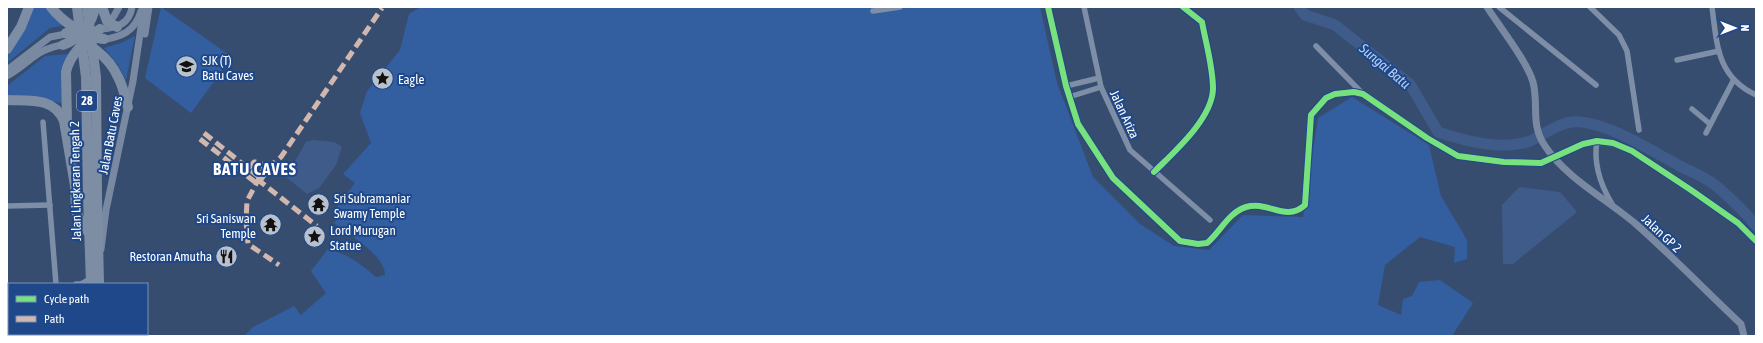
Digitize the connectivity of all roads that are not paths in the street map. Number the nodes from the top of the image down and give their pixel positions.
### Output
1 (29, 7) edge
2 (77, 7) edge
3 (88, 7) edge
4 (95, 7) edge
5 (102, 7) edge
6 (120, 7) edge
7 (132, 7) edge
8 (143, 7) edge
9 (149, 7) edge
10 (900, 7) edge
11 (1048, 7) edge
12 (1084, 7) edge
13 (1183, 7) edge
14 (1487, 7) edge
15 (1499, 7) edge
16 (1712, 7) edge
17 (52, 8) edge
18 (1595, 8) edge
19 (873, 11) dead end
20 (113, 25) junction
21 (100, 29) joint
22 (66, 33) joint
23 (84, 37) junction
24 (104, 39) joint
25 (63, 45) joint
26 (1316, 46) dead end
27 (7, 49) edge
28 (1719, 51) junction
29 (100, 54) junction
30 (1677, 60) dead end
31 (7, 70) edge
32 (7, 76) edge
33 (1099, 78) junction
34 (66, 80) junction
35 (133, 81) junction
36 (1733, 81) junction
37 (1596, 84) dead end
38 (1066, 86) junction
39 (1101, 87) junction
40 (1363, 94) junction
41 (1756, 95) edge
42 (1069, 97) junction
43 (7, 100) edge
44 (128, 107) junction
45 (1692, 109) dead end
46 (43, 122) dead end
47 (1710, 124) junction
48 (1639, 130) dead end
49 (1706, 133) dead end
50 (68, 140) junction
51 (1597, 141) junction
52 (1554, 157) junction
53 (1154, 172) junction
54 (93, 195) junction
55 (1612, 204) junction
56 (50, 205) junction
57 (7, 206) edge
58 (1210, 220) dead end
59 (89, 233) junction
60 (1756, 241) edge
61 (98, 266) junction
62 (93, 282) edge
63 (56, 283) edge
64 (1744, 336) edge

1 - 27 highway
2 - 54 highway, Jalan Lingkaran Tengah 2 / 28, bridge
3 - 17 highway
3 - 54 highway, Jalan Lingkaran Tengah 2 / 28, bridge
4 - 23 highway
5 - 20 highway
6 - 20 street
7 - 20 street
8 - 24 street
8 - 35 street, Jalan Batu Caves
9 - 35 street
10 - 19 street
11 - 38 street
12 - 33 street, Jalan Ariza
13 - 53 street
14 - 52 street, Jalan GP 2
15 - 37 street
16 - 28 street
17 - 23 highway
18 - 48 street
20 - 21 street
21 - 23 highway
22 - 23 highway
22 - 31 street
23 - 24 highway
23 - 25 highway
23 - 29 highway
23 - 34 highway
25 - 32 street
26 - 40 street
28 - 30 street
28 - 36 street
29 - 34 highway
29 - 44 highway
33 - 38 street
33 - 39 street, Jalan Ariza
34 - 50 highway
35 - 44 street, Jalan Batu Caves
36 - 41 street
36 - 47 street
38 - 42 street
39 - 42 street
39 - 53 street, Jalan Ariza
40 - 42 street
40 - 52 street
43 - 50 highway
44 - 61 street, Jalan Batu Caves
45 - 47 street
46 - 56 street
47 - 49 street
50 - 59 highway
51 - 52 street
51 - 55 street
51 - 60 street
52 - 55 street, Jalan GP 2
53 - 58 street, Jalan Ariza
54 - 59 highway, Jalan Lingkaran Tengah 2 / 28
54 - 61 highway, Jalan Lingkaran Tengah 2 / 28
55 - 64 street, Jalan GP 2
56 - 57 street
56 - 63 street
59 - 62 highway, Jalan Lingkaran Tengah 2 / 28
61 - 62 highway, Jalan Lingkaran Tengah 2 / 28

